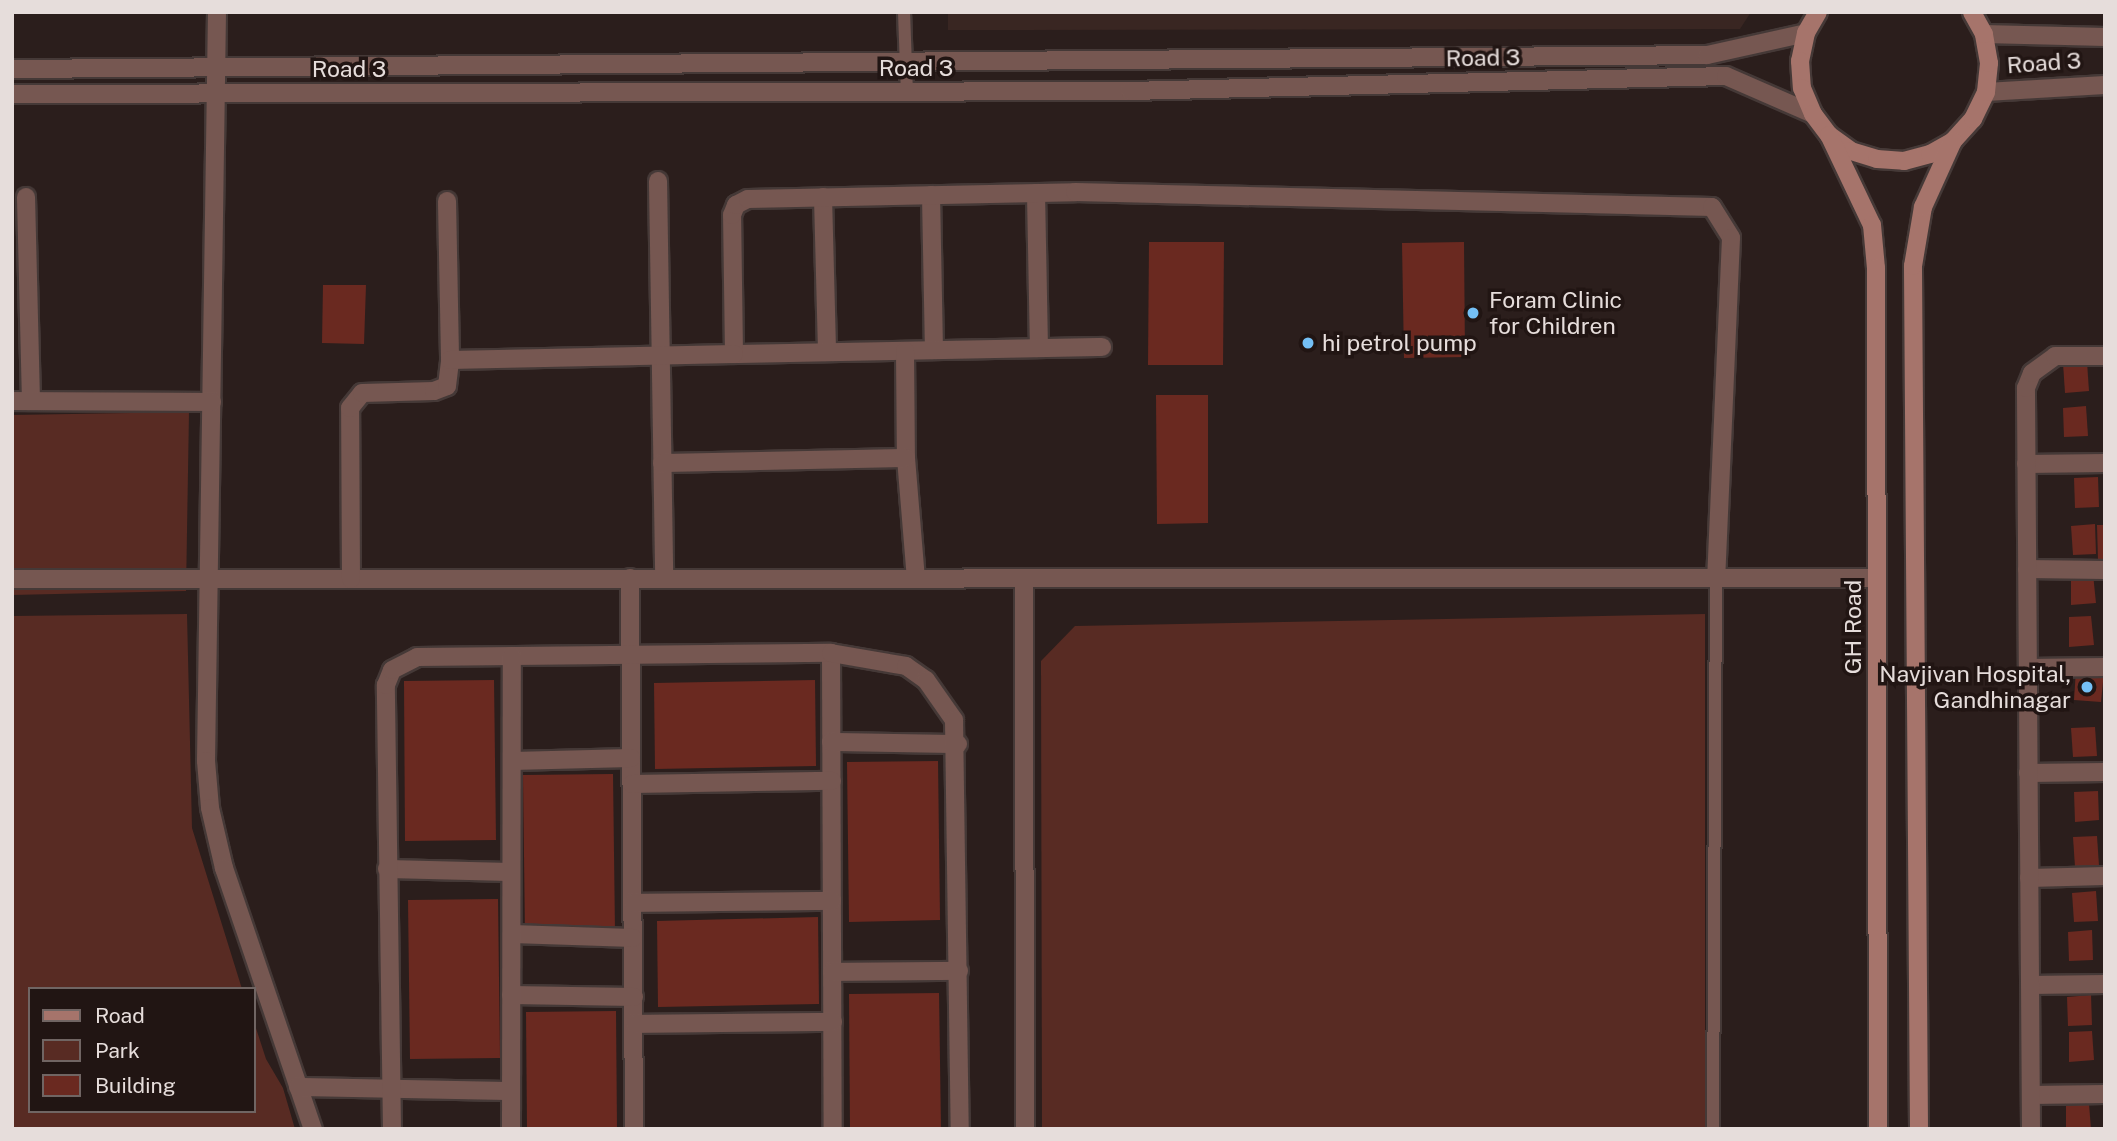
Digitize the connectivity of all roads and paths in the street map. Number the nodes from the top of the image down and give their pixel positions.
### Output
1 (217, 12) edge
2 (904, 12) edge
3 (1818, 12) edge
4 (1972, 12) edge
5 (1806, 33) junction
6 (1984, 34) junction
7 (2105, 37) edge
8 (905, 64) junction
9 (12, 68) edge
10 (217, 69) junction
11 (2105, 85) edge
12 (906, 92) junction
13 (1986, 92) junction
14 (12, 94) edge
15 (216, 94) junction
16 (1812, 114) junction
17 (1829, 135) junction
18 (1953, 141) junction
19 (658, 181) dead end
20 (1036, 193) junction
21 (932, 195) junction
22 (26, 197) dead end
23 (823, 197) junction
24 (447, 201) dead end
25 (1102, 346) dead end
26 (1039, 348) junction
27 (934, 350) junction
28 (905, 351) junction
29 (827, 352) junction
30 (734, 354) junction
31 (660, 355) junction
32 (2105, 356) edge
33 (450, 360) junction
34 (12, 401) edge
35 (31, 401) junction
36 (212, 402) junction
37 (906, 458) junction
38 (662, 463) junction
39 (2105, 463) edge
40 (2026, 464) junction
41 (2027, 569) junction
42 (2105, 570) edge
43 (630, 578) junction
44 (664, 578) junction
45 (1024, 578) junction
46 (1716, 578) junction
47 (1877, 578) junction
48 (12, 579) edge
49 (209, 579) junction
50 (351, 579) junction
51 (916, 579) junction
52 (831, 653) junction
53 (630, 655) junction
54 (512, 656) junction
55 (2105, 667) edge
56 (2028, 668) junction
57 (831, 743) junction
58 (958, 744) junction
59 (631, 758) junction
60 (512, 761) junction
61 (2105, 772) edge
62 (2028, 773) junction
63 (832, 781) junction
64 (632, 784) junction
65 (387, 869) junction
66 (512, 872) junction
67 (2105, 876) edge
68 (2029, 878) junction
69 (832, 901) junction
70 (633, 904) junction
71 (512, 934) junction
72 (633, 938) junction
73 (959, 971) junction
74 (832, 972) junction
75 (2105, 984) edge
76 (2030, 985) junction
77 (511, 995) junction
78 (634, 997) junction
79 (833, 1022) junction
80 (635, 1024) junction
81 (298, 1087) junction
82 (393, 1090) junction
83 (511, 1091) junction
84 (2105, 1094) edge
85 (2031, 1095) junction
86 (313, 1129) edge
87 (393, 1129) edge
88 (511, 1129) edge
89 (634, 1129) edge
90 (833, 1129) edge
91 (960, 1129) edge
92 (1025, 1129) edge
93 (1713, 1129) edge
94 (1878, 1129) edge
95 (1919, 1129) edge
96 (2031, 1129) edge

1 - 10 street
2 - 8 lane
3 - 5 main road
4 - 6 main road
5 - 8 street, Road 3
5 - 16 main road
6 - 7 street, Road 3
6 - 13 main road
8 - 10 street, Road 3
8 - 12 lane
9 - 10 street, Road 3
10 - 15 street
11 - 13 street, Road 3
12 - 15 street, Road 3
12 - 16 street, Road 3
13 - 18 main road
14 - 15 street, Road 3
15 - 36 street
16 - 17 main road
17 - 18 main road
17 - 47 main road, GH Road
18 - 95 main road
19 - 31 street
20 - 21 street
20 - 26 street
20 - 46 street
21 - 23 street
21 - 27 street
22 - 35 street
23 - 29 street
23 - 30 street
24 - 33 street
25 - 26 street
26 - 27 street
27 - 28 street
28 - 29 street
28 - 37 street
29 - 30 street
30 - 31 street
31 - 33 street
31 - 38 street
32 - 40 street
33 - 50 street
34 - 35 street
35 - 36 street
36 - 49 street
37 - 38 street
37 - 51 street
38 - 44 street
39 - 40 street
40 - 41 street
41 - 42 street
41 - 56 street
43 - 44 street
43 - 50 street
43 - 53 street
44 - 51 street
45 - 46 street
45 - 51 street
45 - 92 street
46 - 47 street
46 - 93 lane
47 - 94 main road, GH Road
48 - 49 street
49 - 50 street
49 - 81 street
52 - 53 street
52 - 57 street
52 - 58 street
53 - 54 street
53 - 59 street
54 - 60 street
54 - 65 street
55 - 56 street
56 - 62 street
57 - 58 street
57 - 63 street
58 - 73 street
59 - 60 street
59 - 64 street
60 - 66 street
61 - 62 street
62 - 68 street
63 - 64 street
63 - 69 street
64 - 70 street
65 - 66 street
65 - 82 street
66 - 71 street
67 - 68 street
68 - 76 street
69 - 70 street
69 - 74 street
70 - 72 street
71 - 72 street
71 - 77 street
72 - 78 street
73 - 74 street
73 - 91 street
74 - 79 street
75 - 76 street
76 - 85 street
77 - 78 street
77 - 83 street
78 - 80 street
79 - 80 street
79 - 90 street
80 - 89 street
81 - 82 street
81 - 86 street
82 - 83 street
82 - 87 street
83 - 88 street
84 - 85 street
85 - 96 street

